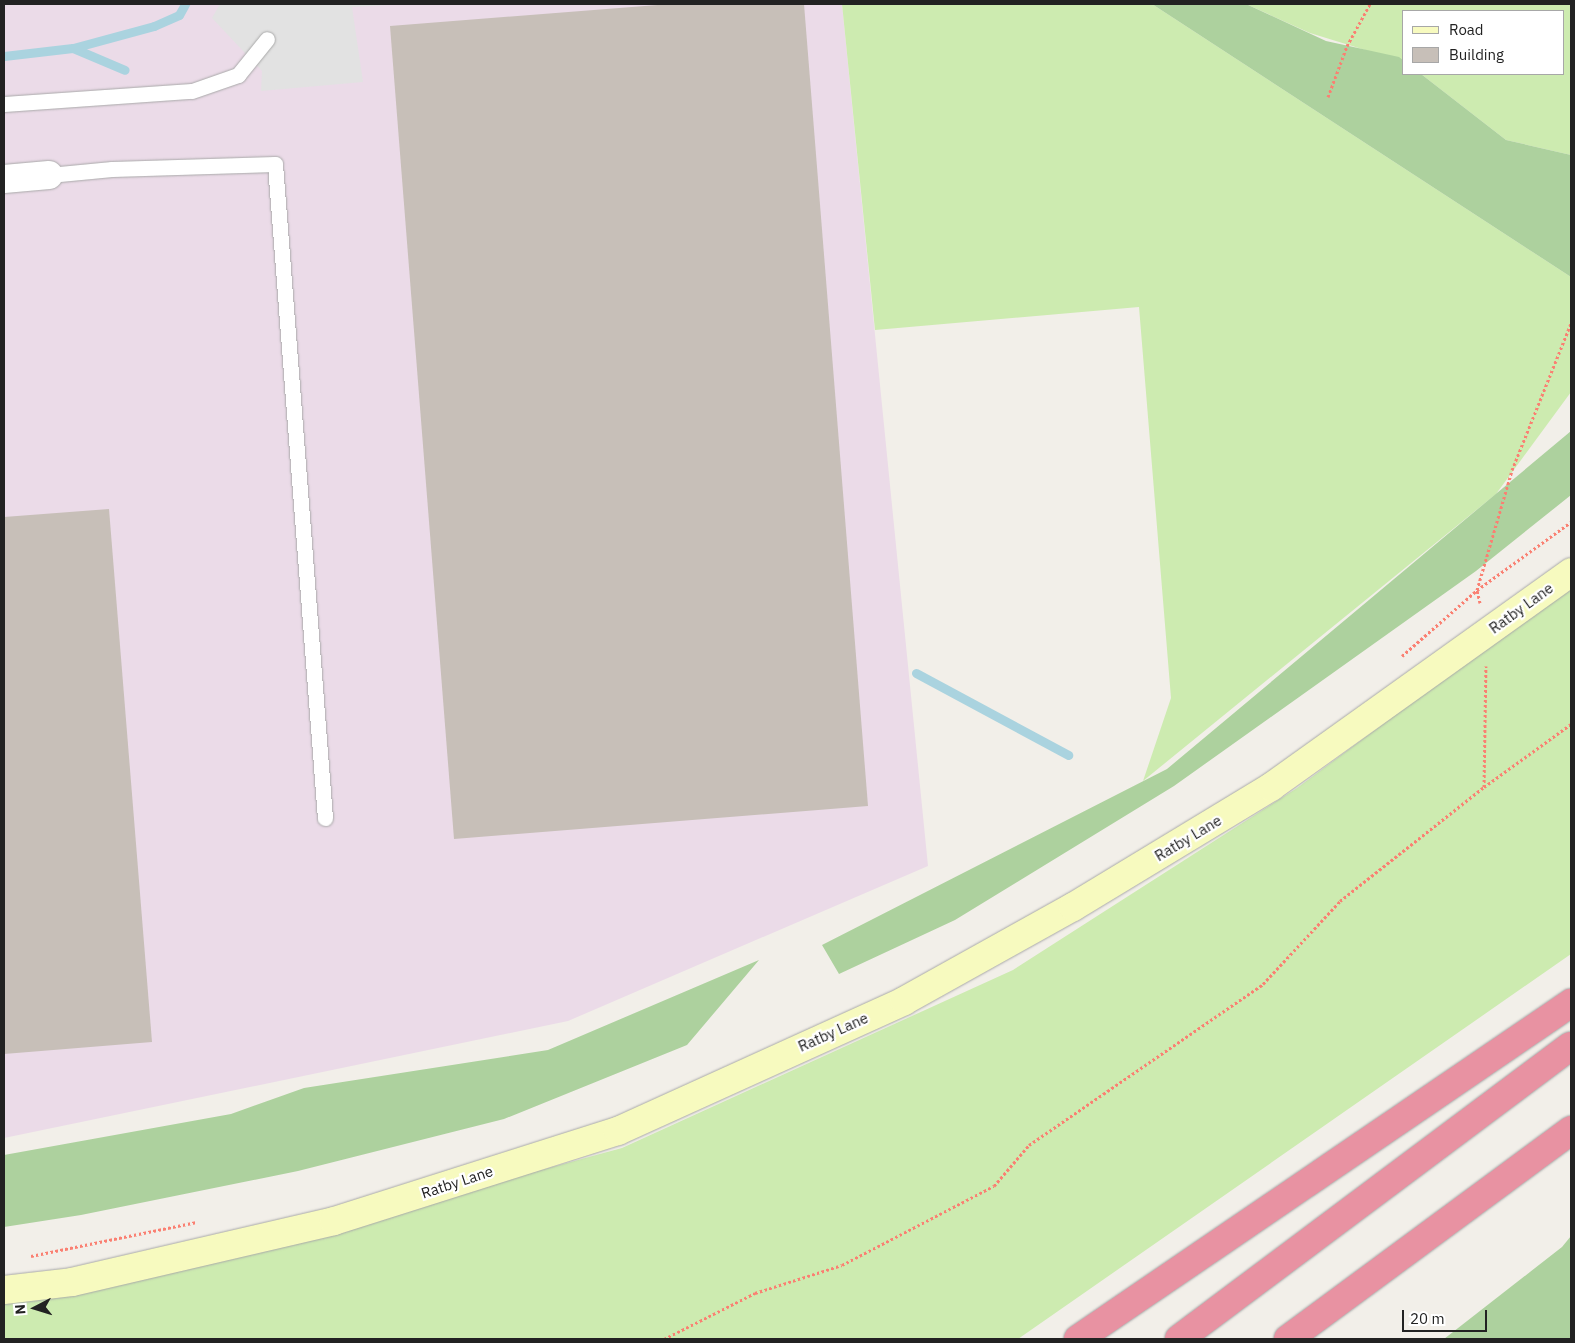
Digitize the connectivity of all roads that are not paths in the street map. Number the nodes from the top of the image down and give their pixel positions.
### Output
1 (268, 39) dead end
2 (4, 104) edge
3 (49, 175) joint
4 (4, 179) edge
5 (1571, 572) edge
6 (325, 818) dead end
7 (1571, 1003) edge
8 (1571, 1046) edge
9 (1571, 1130) edge
10 (4, 1290) edge
11 (1078, 1339) edge
12 (1179, 1339) edge
13 (1288, 1339) edge

1 - 2 lane
3 - 4 street
3 - 6 lane
5 - 10 main road, Ratby Lane
7 - 11 highway
8 - 12 highway
9 - 13 highway

